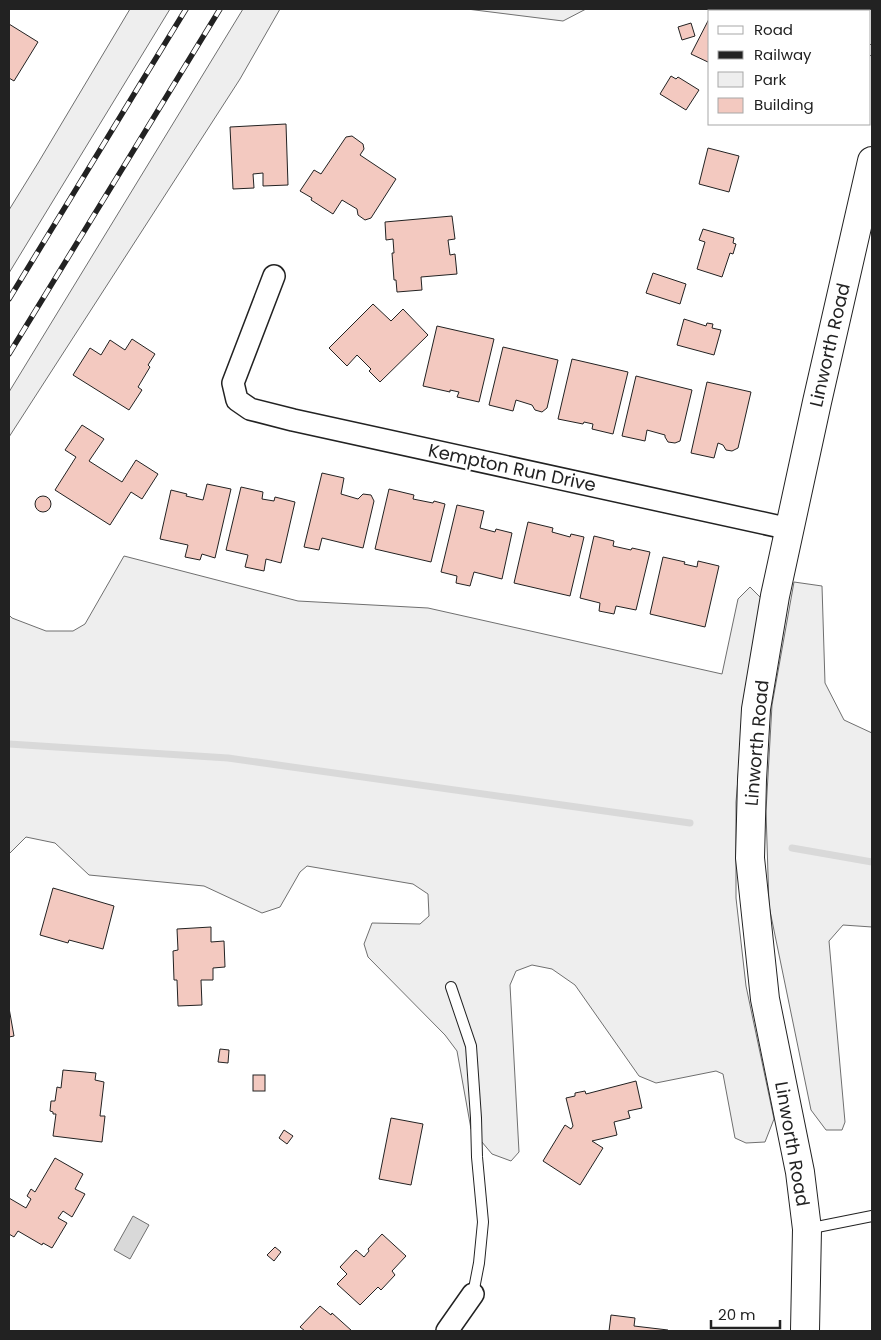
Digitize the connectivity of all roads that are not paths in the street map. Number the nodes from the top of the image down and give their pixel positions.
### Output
1 (872, 161) edge
2 (274, 276) dead end
3 (790, 529) junction
4 (451, 987) dead end
5 (872, 1216) edge
6 (807, 1229) junction
7 (473, 1294) joint
8 (447, 1331) edge
9 (805, 1331) edge

1 - 3 main road, Linworth Road
2 - 3 street, Kempton Run Drive
3 - 6 main road, Linworth Road
4 - 7 lane
5 - 6 lane
6 - 9 main road, Linworth Road
7 - 8 street

